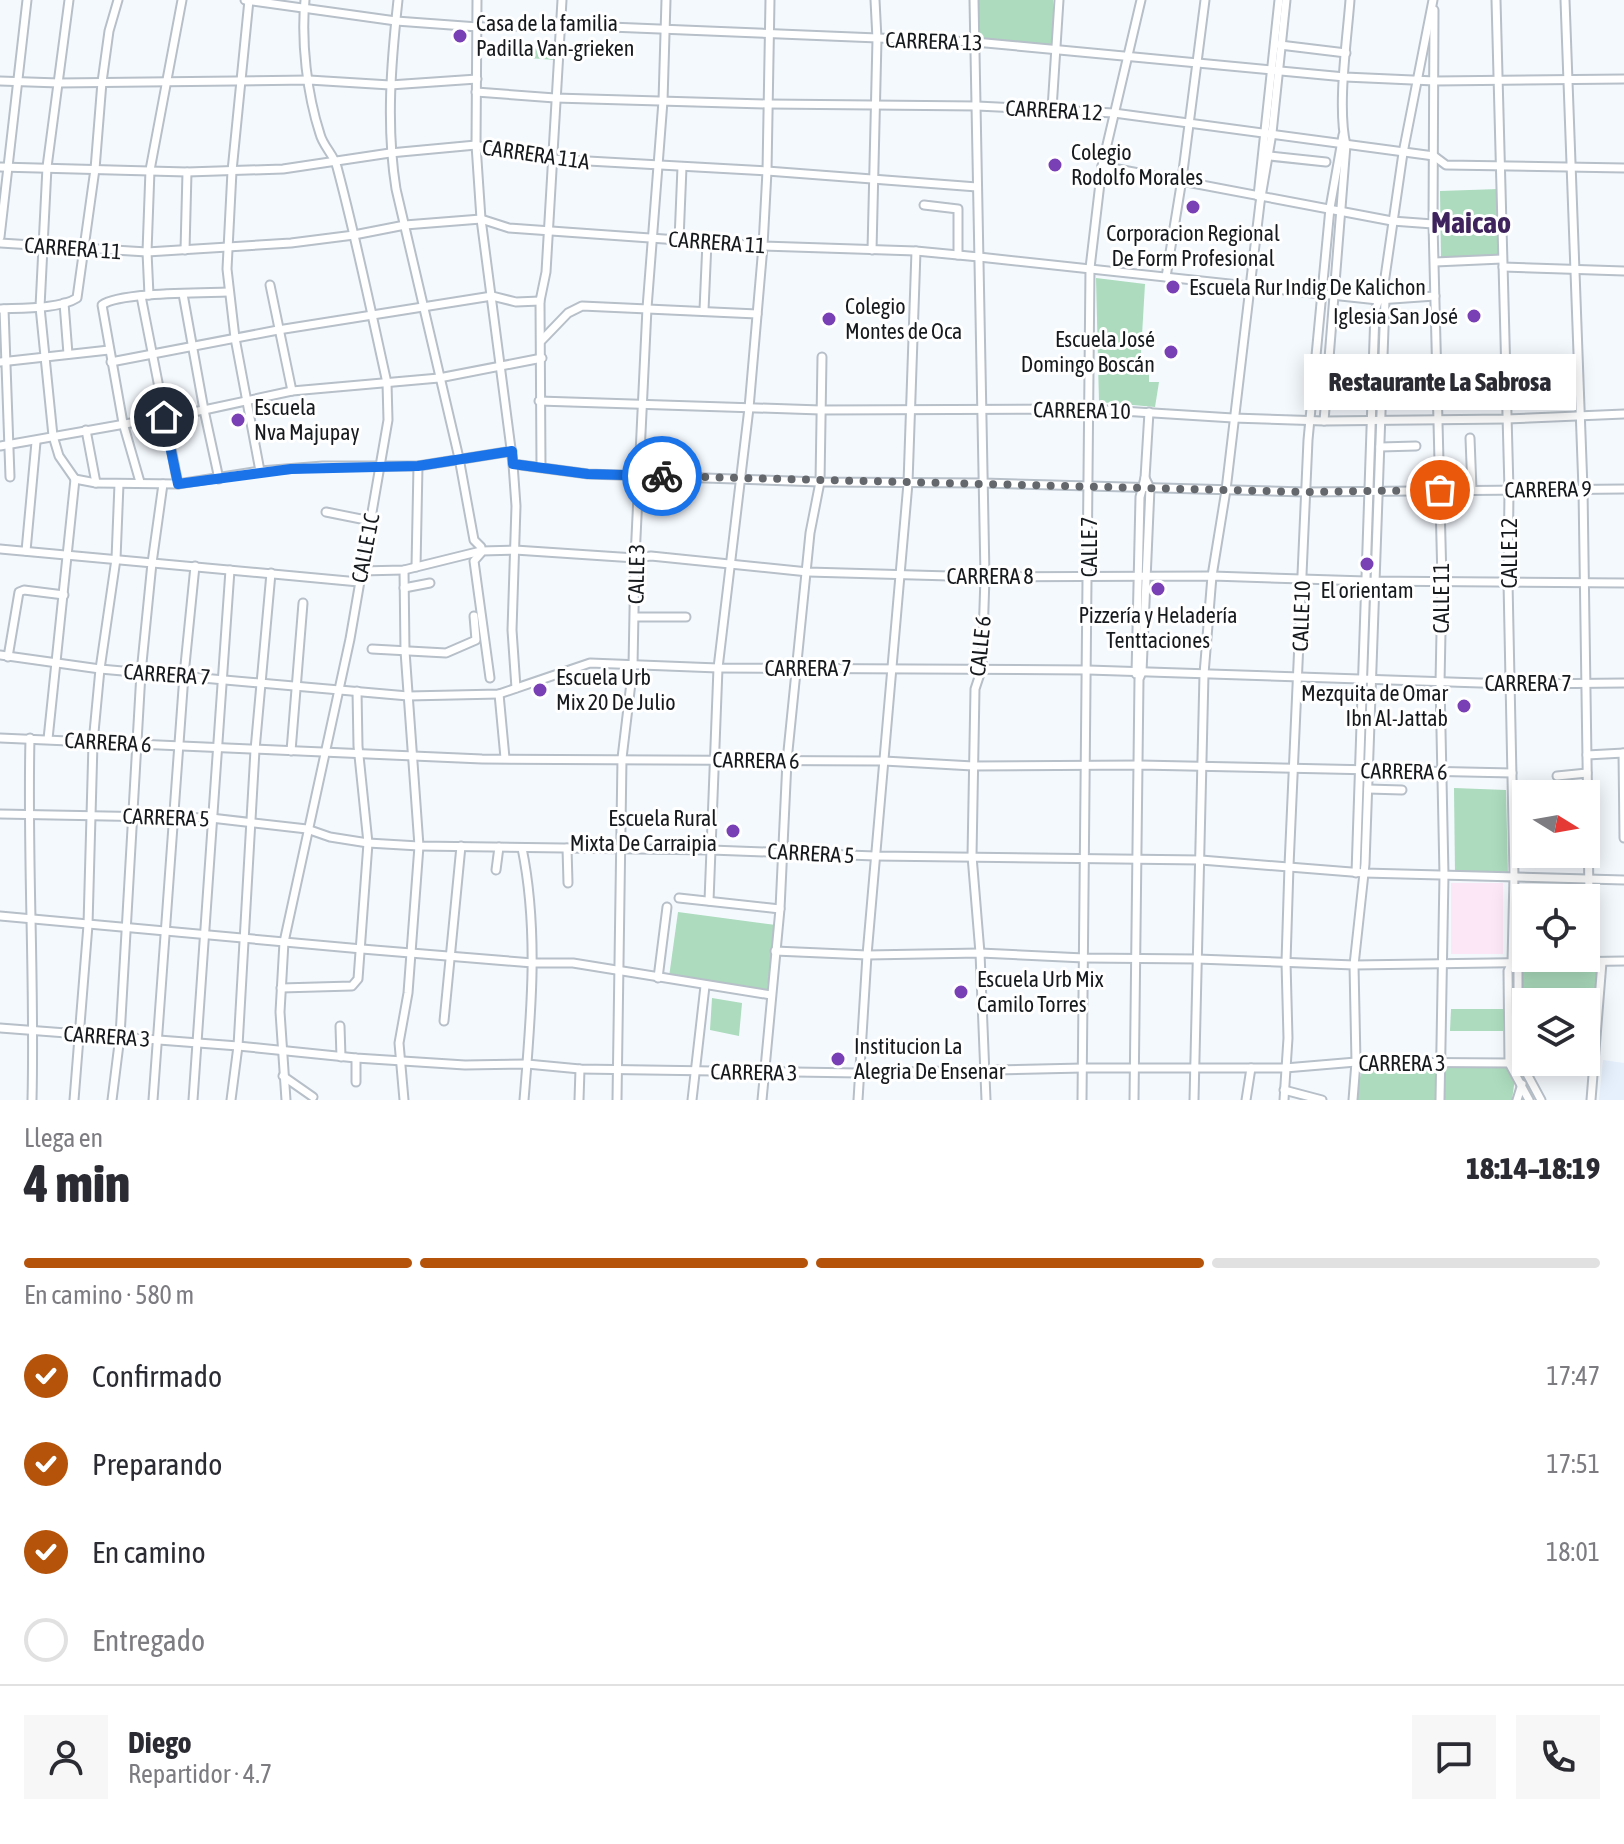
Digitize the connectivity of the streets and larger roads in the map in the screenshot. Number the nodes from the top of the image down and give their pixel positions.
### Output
1 (27, 0) edge
2 (69, 0) edge
3 (118, 0) edge
4 (182, 0) edge
5 (248, 0) edge
6 (398, 0) edge
7 (477, 0) edge
8 (562, 0) edge
9 (666, 0) edge
10 (770, 0) edge
11 (875, 0) edge
12 (974, 0) edge
13 (1059, 0) edge
14 (1141, 0) edge
15 (1205, 0) edge
16 (1279, 0) edge
17 (1286, 0) edge
18 (1350, 0) edge
19 (1433, 0) edge
20 (1496, 0) edge
21 (1565, 0) edge
22 (304, 4) edge
23 (396, 21) junction
24 (561, 25) junction
25 (478, 27) junction
26 (665, 30) junction
27 (770, 34) junction
28 (877, 39) junction
29 (975, 42) junction
30 (1280, 45) junction
31 (1056, 48) junction
32 (1346, 53) junction
33 (1129, 55) junction
34 (1199, 62) junction
35 (1274, 69) junction
36 (1345, 77) junction
37 (477, 79) junction
38 (1624, 79) edge
39 (309, 80) junction
40 (1417, 80) junction
41 (1498, 80) junction
42 (1568, 80) junction
43 (0, 81) edge
44 (165, 81) junction
45 (240, 81) junction
46 (1435, 81) junction
47 (19, 82) junction
48 (102, 82) junction
49 (59, 83) junction
50 (390, 85) junction
51 (476, 92) junction
52 (555, 98) junction
53 (663, 101) junction
54 (768, 104) junction
55 (875, 106) junction
56 (977, 106) junction
57 (1052, 109) junction
58 (1114, 113) junction
59 (1190, 123) junction
60 (1268, 133) junction
61 (1343, 144) junction
62 (476, 145) junction
63 (390, 153) junction
64 (1403, 153) junction
65 (1269, 156) junction
66 (1434, 156) junction
67 (552, 159) junction
68 (335, 161) junction
69 (1326, 162) dead end
70 (4, 166) edge
71 (658, 166) junction
72 (1102, 166) junction
73 (47, 167) junction
74 (682, 167) junction
75 (1500, 168) junction
76 (1624, 168) edge
77 (95, 169) junction
78 (1572, 169) junction
79 (150, 170) junction
80 (232, 171) junction
81 (767, 171) junction
82 (187, 172) junction
83 (875, 179) junction
84 (1182, 179) junction
85 (977, 187) junction
86 (1260, 194) junction
87 (924, 205) dead end
88 (1330, 208) junction
89 (1340, 210) junction
90 (481, 219) junction
91 (1392, 221) junction
92 (1433, 224) junction
93 (405, 225) junction
94 (548, 230) junction
95 (354, 235) junction
96 (654, 238) junction
97 (0, 240) edge
98 (679, 240) junction
99 (707, 242) junction
100 (45, 245) junction
101 (763, 246) junction
102 (228, 247) junction
103 (83, 249) junction
104 (185, 250) junction
105 (872, 250) junction
106 (916, 251) junction
107 (147, 252) junction
108 (958, 255) junction
109 (979, 257) junction
110 (1435, 262) junction
111 (1503, 263) junction
112 (1090, 268) junction
113 (1574, 269) junction
114 (1624, 271) edge
115 (1166, 277) junction
116 (270, 285) dead end
117 (1250, 285) junction
118 (228, 292) junction
119 (1321, 293) junction
120 (183, 294) junction
121 (1334, 295) junction
122 (145, 296) junction
123 (492, 296) junction
124 (1435, 296) junction
125 (1382, 297) junction
126 (540, 301) junction
127 (64, 303) junction
128 (424, 306) junction
129 (40, 307) junction
130 (647, 308) junction
131 (2, 309) edge
132 (704, 310) junction
133 (757, 314) junction
134 (372, 315) junction
135 (278, 330) junction
136 (235, 338) junction
137 (542, 340) junction
138 (191, 346) junction
139 (109, 350) junction
140 (154, 353) junction
141 (68, 354) junction
142 (45, 357) junction
143 (822, 357) dead end
144 (542, 358) junction
145 (1437, 360) junction
146 (1467, 360) dead end
147 (2, 362) edge
148 (111, 362) junction
149 (500, 368) junction
150 (439, 378) junction
151 (1415, 379) dead end
152 (1382, 380) junction
153 (387, 383) junction
154 (292, 391) junction
155 (539, 401) junction
156 (246, 402) junction
157 (644, 402) junction
158 (749, 408) junction
159 (982, 409) junction
160 (1090, 409) junction
161 (204, 410) junction
162 (821, 410) junction
163 (910, 411) junction
164 (1149, 412) junction
165 (1624, 414) edge
166 (164, 417) junction
167 (1581, 417) junction
168 (1233, 418) junction
169 (1437, 419) junction
170 (1506, 419) junction
171 (1309, 420) junction
172 (1324, 421) junction
173 (1376, 421) junction
174 (123, 423) junction
175 (86, 430) junction
176 (53, 436) junction
177 (1470, 438) dead end
178 (36, 442) junction
179 (10, 445) junction
180 (0, 446) edge
181 (1416, 446) dead end
182 (1380, 447) junction
183 (512, 451) junction
184 (459, 458) junction
185 (513, 464) junction
186 (418, 466) junction
187 (381, 467) junction
188 (541, 467) junction
189 (260, 471) junction
190 (640, 475) junction
191 (10, 477) dead end
192 (75, 479) junction
193 (219, 479) junction
194 (741, 479) junction
195 (140, 482) junction
196 (820, 482) junction
197 (96, 483) junction
198 (908, 483) junction
199 (983, 483) junction
200 (119, 484) junction
201 (163, 484) junction
202 (178, 484) junction
203 (1089, 487) junction
204 (1146, 488) junction
205 (1583, 489) junction
206 (1624, 489) edge
207 (1226, 490) junction
208 (1440, 490) junction
209 (1472, 490) junction
210 (1509, 490) junction
211 (1305, 492) junction
212 (1374, 492) junction
213 (326, 512) dead end
214 (371, 521) junction
215 (0, 549) edge
216 (515, 550) junction
217 (26, 551) junction
218 (480, 551) junction
219 (69, 555) junction
220 (635, 558) junction
221 (116, 559) junction
222 (152, 563) junction
223 (731, 564) junction
224 (195, 566) junction
225 (416, 567) junction
226 (230, 570) junction
227 (404, 570) junction
228 (360, 571) junction
229 (808, 572) junction
230 (271, 573) junction
231 (899, 574) junction
232 (1089, 576) junction
233 (1212, 576) junction
234 (985, 577) junction
235 (1142, 577) junction
236 (1302, 579) junction
237 (1366, 581) junction
238 (1376, 581) junction
239 (1442, 581) junction
240 (359, 582) junction
241 (1508, 582) junction
242 (1583, 582) junction
243 (430, 583) dead end
244 (1624, 583) edge
245 (404, 588) junction
246 (64, 595) junction
247 (303, 603) dead end
248 (474, 616) dead end
249 (635, 617) junction
250 (686, 617) dead end
251 (372, 649) dead end
252 (405, 651) junction
253 (4, 656) edge
254 (56, 665) junction
255 (633, 666) junction
256 (797, 667) junction
257 (718, 668) junction
258 (982, 668) junction
259 (100, 669) junction
260 (891, 669) junction
261 (1088, 670) junction
262 (141, 673) junction
263 (1204, 674) junction
264 (184, 675) junction
265 (1139, 675) junction
266 (223, 678) junction
267 (490, 678) dead end
268 (1298, 678) junction
269 (1367, 681) junction
270 (262, 682) junction
271 (1440, 683) junction
272 (1586, 683) junction
273 (1624, 683) edge
274 (1510, 684) junction
275 (295, 685) junction
276 (516, 688) junction
277 (338, 689) junction
278 (357, 691) junction
279 (496, 695) junction
280 (408, 696) junction
281 (0, 738) edge
282 (30, 738) junction
283 (48, 739) junction
284 (93, 743) junction
285 (138, 744) junction
286 (180, 745) junction
287 (219, 747) junction
288 (255, 750) junction
289 (291, 751) junction
290 (359, 752) junction
291 (327, 753) junction
292 (1623, 753) edge
293 (412, 754) junction
294 (1587, 755) junction
295 (505, 758) junction
296 (622, 758) junction
297 (714, 760) junction
298 (787, 761) junction
299 (884, 761) junction
300 (1086, 765) junction
301 (1140, 765) junction
302 (973, 766) junction
303 (1202, 766) junction
304 (1294, 769) junction
305 (1365, 770) junction
306 (1442, 772) junction
307 (1512, 773) junction
308 (1587, 773) junction
309 (1557, 776) dead end
310 (1368, 789) junction
311 (1402, 790) dead end
312 (0, 814) edge
313 (28, 815) junction
314 (92, 816) junction
315 (133, 816) junction
316 (173, 817) junction
317 (211, 818) junction
318 (252, 821) junction
319 (307, 829) junction
320 (1624, 838) edge
321 (368, 843) junction
322 (419, 846) junction
323 (461, 846) junction
324 (499, 847) junction
325 (524, 848) junction
326 (567, 848) junction
327 (620, 848) junction
328 (711, 850) junction
329 (783, 852) junction
330 (875, 856) junction
331 (972, 856) junction
332 (1084, 858) junction
333 (1138, 859) junction
334 (1201, 860) junction
335 (1289, 866) junction
336 (496, 870) dead end
337 (1360, 873) junction
338 (1444, 875) junction
339 (1514, 876) junction
340 (1589, 879) junction
341 (1624, 880) edge
342 (568, 883) dead end
343 (1514, 884) edge
344 (1589, 884) edge
345 (679, 898) dead end
346 (709, 901) junction
347 (667, 907) dead end
348 (780, 909) junction
349 (0, 916) edge
350 (31, 919) junction
351 (88, 925) junction
352 (125, 929) junction
353 (164, 931) junction
354 (205, 933) junction
355 (245, 937) junction
356 (284, 942) junction
357 (362, 949) junction
358 (775, 951) junction
359 (411, 953) junction
360 (980, 953) junction
361 (867, 955) junction
362 (452, 956) junction
363 (1084, 958) junction
364 (1137, 958) junction
365 (1197, 959) junction
366 (1624, 961) edge
367 (1286, 962) junction
368 (1512, 962) joint
369 (1602, 962) joint
370 (533, 963) junction
371 (1354, 965) junction
372 (1444, 965) junction
373 (620, 972) junction
374 (658, 978) junction
375 (705, 986) junction
376 (281, 988) junction
377 (771, 995) junction
378 (444, 1021) dead end
379 (340, 1026) dead end
380 (0, 1028) edge
381 (34, 1031) junction
382 (79, 1035) junction
383 (120, 1036) junction
384 (158, 1040) junction
385 (197, 1043) junction
386 (238, 1046) junction
387 (281, 1051) junction
388 (341, 1057) junction
389 (356, 1058) junction
390 (399, 1060) junction
391 (1356, 1062) junction
392 (1443, 1063) junction
393 (1509, 1063) junction
394 (527, 1064) junction
395 (1083, 1068) junction
396 (1135, 1068) junction
397 (1194, 1068) junction
398 (1251, 1068) junction
399 (1285, 1068) junction
400 (581, 1069) junction
401 (617, 1069) junction
402 (695, 1071) junction
403 (765, 1072) junction
404 (985, 1072) junction
405 (859, 1073) junction
406 (283, 1076) junction
407 (1525, 1076) edge
408 (1527, 1076) edge
409 (356, 1082) dead end
410 (1521, 1087) junction
411 (1284, 1090) junction
412 (313, 1097) dead end
413 (1317, 1099) edge
414 (32, 1100) edge
415 (74, 1100) edge
416 (112, 1100) edge
417 (153, 1100) edge
418 (193, 1100) edge
419 (231, 1100) edge
420 (286, 1100) edge
421 (404, 1100) edge
422 (524, 1100) edge
423 (579, 1100) edge
424 (617, 1100) edge
425 (692, 1100) edge
426 (762, 1100) edge
427 (858, 1100) edge
428 (986, 1100) edge
429 (1082, 1100) edge
430 (1134, 1100) edge
431 (1194, 1100) edge
432 (1246, 1100) edge
433 (1284, 1100) edge
434 (1353, 1100) edge
435 (1440, 1100) edge
436 (1517, 1100) edge
437 (1529, 1100) edge
438 (1541, 1100) edge
439 (1591, 1100) edge

1 - 47 street
2 - 49 street
3 - 48 street
4 - 44 street
5 - 22 street, CARRERA 13
5 - 45 street
6 - 23 street
7 - 25 street
8 - 24 street
9 - 26 street, CALLE 3
10 - 27 street
11 - 28 street
12 - 29 street, CALLE 6
13 - 31 street
14 - 33 street, CALLE 7
15 - 34 street
16 - 35 street
17 - 30 street
18 - 32 street, CALLE 10
19 - 40 street
19 - 46 street, CALLE 11
20 - 41 street, CALLE 12
21 - 42 street
22 - 23 street, CARRERA 13
22 - 39 street, CALLE 1C
23 - 25 street, CARRERA 13
23 - 50 street
24 - 25 street, CARRERA 13
24 - 26 street, CARRERA 13
24 - 52 street
25 - 37 street
26 - 27 street, CARRERA 13
26 - 53 street, CALLE 3
27 - 28 street, CARRERA 13
27 - 54 street
28 - 29 street, CARRERA 13
28 - 55 street
29 - 31 street, CARRERA 13
29 - 56 street, CALLE 6
30 - 32 street
30 - 35 street
31 - 33 street, CARRERA 13
31 - 57 street
32 - 36 street, CALLE 10
33 - 34 street, CARRERA 13
33 - 58 street, CALLE 7
34 - 35 street, CARRERA 13
34 - 59 street
35 - 36 street, CARRERA 13
35 - 60 street
36 - 40 street, CARRERA 13
36 - 61 street, CALLE 10
37 - 50 street
37 - 51 street
38 - 42 street, CARRERA 13
39 - 45 street
39 - 50 street
39 - 68 street, CALLE 1C
40 - 46 street, CARRERA 13
40 - 64 street
41 - 42 street, CARRERA 13
41 - 46 street, CARRERA 13
41 - 75 street, CALLE 12
42 - 78 street
43 - 47 street
44 - 45 street
44 - 48 street
44 - 79 street
45 - 80 street
46 - 66 street, CALLE 11
47 - 49 street
47 - 70 street
48 - 49 street
48 - 77 street
49 - 73 street
50 - 63 street
51 - 52 street, CARRERA 12
51 - 62 street
52 - 53 street, CARRERA 12
52 - 67 street
53 - 54 street, CARRERA 12
53 - 71 street, CALLE 3
54 - 55 street, CARRERA 12
54 - 81 street
55 - 56 street, CARRERA 12
55 - 83 street
56 - 57 street, CARRERA 12
56 - 85 street, CALLE 6
57 - 58 street, CARRERA 12
58 - 59 street, CARRERA 12
58 - 72 street, CALLE 7
59 - 60 street, CARRERA 12
59 - 84 street
60 - 61 street, CARRERA 12
60 - 65 street
60 - 86 street
61 - 64 street, CARRERA 12
61 - 88 street, CALLE 10
61 - 89 street
62 - 63 street, CARRERA 11A
62 - 67 street, CARRERA 11A
62 - 90 street
63 - 68 street, CARRERA 11A
63 - 93 street
64 - 66 street, CARRERA 12
64 - 91 street
65 - 69 street
65 - 86 street
66 - 75 street, CARRERA 12
66 - 92 street, CALLE 11
67 - 71 street, CARRERA 11A
67 - 94 street
68 - 80 street, CARRERA 11A
68 - 95 street, CALLE 1C
70 - 73 street, CARRERA 11A
70 - 97 street
71 - 74 street, CARRERA 11A
71 - 96 street, CALLE 3
72 - 84 street
72 - 112 street, CALLE 7
73 - 77 street, CARRERA 11A
73 - 100 street
74 - 81 street, CARRERA 11A
74 - 98 street
75 - 78 street, CARRERA 12
75 - 111 street, CALLE 12
76 - 78 street, CARRERA 12
77 - 79 street, CARRERA 11A
77 - 103 street
78 - 113 street
79 - 82 street, CARRERA 11A
79 - 107 street
80 - 82 street, CARRERA 11A
80 - 102 street
81 - 83 street, CARRERA 11A
81 - 101 street
82 - 104 street
83 - 85 street, CARRERA 11A
83 - 105 street
84 - 86 street
84 - 115 street
85 - 109 street, CALLE 6
86 - 88 street
86 - 117 street
87 - 108 street
88 - 89 street
88 - 119 street, CALLE 10
89 - 91 street
89 - 121 street
90 - 93 street, CARRERA 11
90 - 94 street, CARRERA 11
90 - 123 street
91 - 92 street
91 - 125 street
92 - 110 street, CALLE 11
93 - 95 street, CARRERA 11
93 - 128 street
94 - 96 street, CARRERA 11
94 - 126 street
95 - 102 street, CARRERA 11
95 - 134 street, CALLE 1C
96 - 98 street, CARRERA 11
96 - 130 street, CALLE 3
97 - 100 street, CARRERA 11
98 - 99 street, CARRERA 11
99 - 101 street, CARRERA 11
99 - 132 street
100 - 103 street, CARRERA 11
100 - 129 street
101 - 105 street, CARRERA 11
101 - 133 street
102 - 104 street, CARRERA 11
102 - 118 street
103 - 107 street, CARRERA 11
103 - 127 street
104 - 107 street, CARRERA 11
105 - 106 street, CARRERA 11
106 - 108 street, CARRERA 11
106 - 163 street
107 - 122 street
108 - 109 street, CARRERA 11
109 - 112 street, CARRERA 11
109 - 159 street, CALLE 6
110 - 111 street
110 - 124 street, CALLE 11
111 - 113 street
111 - 170 street, CALLE 12
112 - 115 street, CARRERA 11
112 - 160 street, CALLE 7
113 - 114 street
113 - 167 street
115 - 117 street, CARRERA 11
116 - 135 street
117 - 119 street, CARRERA 11
117 - 168 street
118 - 120 street
118 - 136 street
119 - 121 street, CARRERA 11
119 - 171 street, CALLE 10
120 - 122 street
120 - 138 street
121 - 125 street, CARRERA 11
121 - 172 street
122 - 139 street
122 - 140 street
123 - 126 street
123 - 128 street
123 - 149 street
124 - 125 street, CARRERA 11
124 - 145 street, CALLE 11
125 - 152 street
125 - 173 street
126 - 137 street
127 - 129 street
127 - 141 street
128 - 134 street
128 - 150 street
129 - 131 street
129 - 142 street
130 - 132 street
130 - 137 street
130 - 157 street, CALLE 3
131 - 147 street
132 - 133 street
133 - 158 street
134 - 135 street
134 - 153 street, CALLE 1C
135 - 136 street
135 - 154 street
136 - 138 street
136 - 156 street
137 - 144 street
138 - 140 street
138 - 161 street
139 - 141 street
139 - 148 street
140 - 148 street
140 - 166 street
141 - 142 street
142 - 147 street
142 - 176 street
143 - 162 street
144 - 149 street
144 - 155 street
145 - 146 street
145 - 169 street, CALLE 11
147 - 179 street
148 - 174 street
149 - 150 street
149 - 183 street
150 - 153 street
150 - 184 street
151 - 152 street
152 - 173 street
153 - 154 street
153 - 187 street, CALLE 1C
154 - 156 street
155 - 157 street, CARRERA 10
155 - 188 street
156 - 161 street
156 - 189 street
157 - 158 street, CARRERA 10
157 - 190 street, CALLE 3
158 - 162 street, CARRERA 10
158 - 194 street
159 - 160 street, CARRERA 10
159 - 163 street, CARRERA 10
159 - 199 street, CALLE 6
160 - 164 street, CARRERA 10
160 - 203 street, CALLE 7
161 - 166 street
161 - 193 street
162 - 163 street, CARRERA 10
162 - 196 street
163 - 198 street
164 - 168 street, CARRERA 10
164 - 204 street
165 - 167 street, CARRERA 10
166 - 174 street
166 - 202 street
167 - 170 street, CARRERA 10
167 - 205 street
168 - 171 street, CARRERA 10
168 - 207 street
169 - 170 street, CARRERA 10
169 - 173 street, CARRERA 10
169 - 208 street, CALLE 11
170 - 210 street, CALLE 12
171 - 172 street, CARRERA 10
171 - 211 street, CALLE 10
172 - 173 street, CARRERA 10
173 - 182 street
173 - 212 street
174 - 175 street
174 - 195 street
175 - 176 street
175 - 197 street
176 - 178 street
176 - 192 street
177 - 209 street
178 - 179 street
178 - 217 street
179 - 180 street
179 - 191 street
181 - 182 street
182 - 212 street
183 - 184 street
183 - 185 street
184 - 186 street
184 - 218 street
185 - 188 street, CARRERA 9
185 - 216 street
186 - 187 street
186 - 225 street
187 - 189 street
187 - 214 street, CALLE 1C
188 - 190 street, CARRERA 9
189 - 193 street
190 - 194 street, CARRERA 9
190 - 220 street, CALLE 3
192 - 197 street
192 - 219 street
193 - 202 street
194 - 196 street, CARRERA 9
194 - 223 street
195 - 200 street
195 - 201 street
196 - 198 street, CARRERA 9
196 - 229 street
197 - 200 street
198 - 199 street, CARRERA 9
198 - 231 street
199 - 203 street, CARRERA 9
199 - 234 street, CALLE 6
200 - 221 street
201 - 202 street
201 - 222 street
203 - 204 street, CARRERA 9
203 - 232 street, CALLE 7
204 - 207 street, CARRERA 9
204 - 235 street
205 - 206 street, CARRERA 9
205 - 210 street, CARRERA 9
205 - 242 street
207 - 211 street, CARRERA 9
207 - 233 street
208 - 209 street, CARRERA 9
208 - 212 street, CARRERA 9
208 - 239 street, CALLE 11
209 - 210 street, CARRERA 9
210 - 241 street, CALLE 12
211 - 212 street, CARRERA 9
211 - 236 street, CALLE 10
212 - 237 street
212 - 238 street
213 - 214 street
214 - 228 street, CALLE 1C
215 - 217 street
216 - 218 street, CARRERA 8
216 - 220 street, CARRERA 8
216 - 276 street
217 - 219 street
218 - 225 street, CARRERA 8
218 - 267 street
219 - 221 street
219 - 246 street
220 - 223 street, CARRERA 8
220 - 249 street, CALLE 3
221 - 222 street
221 - 259 street
222 - 224 street
222 - 262 street
223 - 229 street, CARRERA 8
223 - 257 street
224 - 226 street
224 - 264 street
225 - 227 street, CARRERA 8
226 - 230 street
226 - 266 street
227 - 228 street, CARRERA 8
227 - 245 street
228 - 240 street, CALLE 1C
229 - 231 street, CARRERA 8
229 - 256 street
230 - 240 street
230 - 270 street
231 - 234 street, CARRERA 8
231 - 260 street
232 - 234 street, CARRERA 8
232 - 235 street, CARRERA 8
232 - 261 street, CALLE 7
233 - 235 street, CARRERA 8
233 - 236 street, CARRERA 8
233 - 263 street
234 - 258 street, CALLE 6
235 - 265 street
236 - 237 street, CARRERA 8
236 - 268 street, CALLE 10
237 - 238 street, CARRERA 8
237 - 269 street
238 - 239 street, CARRERA 8
238 - 269 street
239 - 241 street, CARRERA 8
239 - 271 street, CALLE 11
240 - 277 street, CALLE 1C
241 - 242 street, CARRERA 8
241 - 274 street, CALLE 12
242 - 244 street, CARRERA 8
242 - 272 street
243 - 245 street
245 - 252 street
246 - 253 street
246 - 254 street
247 - 275 street
248 - 252 street
249 - 250 street
249 - 255 street, CALLE 3
251 - 252 street
252 - 280 street
253 - 254 street, CARRERA 7
254 - 259 street, CARRERA 7
254 - 283 street
255 - 257 street, CARRERA 7
255 - 276 street, CARRERA 7
255 - 296 street, CALLE 3
256 - 257 street, CARRERA 7
256 - 260 street, CARRERA 7
256 - 298 street
257 - 297 street
258 - 260 street, CARRERA 7
258 - 261 street, CARRERA 7
258 - 302 street, CALLE 6
259 - 262 street, CARRERA 7
259 - 284 street
260 - 299 street
261 - 265 street, CARRERA 7
261 - 300 street, CALLE 7
262 - 264 street, CARRERA 7
262 - 285 street
263 - 265 street, CARRERA 7
263 - 268 street, CARRERA 7
263 - 303 street
264 - 266 street, CARRERA 7
264 - 286 street
265 - 301 street
266 - 270 street, CARRERA 7
266 - 287 street
268 - 269 street, CARRERA 7
268 - 304 street, CALLE 10
269 - 271 street, CARRERA 7
269 - 305 street
270 - 275 street, CARRERA 7
270 - 288 street
271 - 274 street, CARRERA 7
271 - 306 street, CALLE 11
272 - 273 street, CARRERA 7
272 - 274 street, CARRERA 7
272 - 294 street
274 - 307 street, CALLE 12
275 - 277 street, CARRERA 7
275 - 289 street
276 - 279 street, CARRERA 7
277 - 278 street, CARRERA 7
277 - 291 street, CALLE 1C
278 - 280 street, CARRERA 7
278 - 290 street
279 - 280 street, CARRERA 7
279 - 295 street
280 - 293 street
281 - 282 street, CARRERA 6
282 - 283 street, CARRERA 6
282 - 313 street
283 - 284 street, CARRERA 6
284 - 285 street, CARRERA 6
284 - 314 street
285 - 286 street, CARRERA 6
285 - 315 street
286 - 287 street, CARRERA 6
286 - 316 street
287 - 288 street, CARRERA 6
287 - 317 street
288 - 289 street, CARRERA 6
288 - 318 street
289 - 291 street, CARRERA 6
290 - 291 street, CARRERA 6
290 - 293 street, CARRERA 6
290 - 321 street
291 - 319 street, CALLE 1C
292 - 294 street
292 - 320 street
293 - 295 street, CARRERA 6
293 - 322 street
294 - 308 street
295 - 296 street, CARRERA 6
296 - 297 street, CARRERA 6
296 - 327 street, CALLE 3
297 - 298 street, CARRERA 6
297 - 328 street
298 - 299 street, CARRERA 6
298 - 329 street
299 - 302 street, CARRERA 6
299 - 330 street
300 - 301 street, CARRERA 6
300 - 302 street, CARRERA 6
300 - 332 street, CALLE 7
301 - 303 street, CARRERA 6
301 - 333 street
302 - 331 street, CALLE 6
303 - 304 street, CARRERA 6
303 - 334 street
304 - 305 street, CARRERA 6
304 - 335 street, CALLE 10
305 - 306 street, CARRERA 6
305 - 310 street
305 - 337 street
306 - 307 street, CARRERA 6
306 - 338 street, CALLE 11
307 - 339 street, CALLE 12
308 - 309 street
308 - 340 street
310 - 311 street
310 - 337 street
312 - 313 street, CARRERA 5
313 - 314 street, CARRERA 5
313 - 350 street
314 - 315 street, CARRERA 5
314 - 351 street
315 - 316 street, CARRERA 5
315 - 352 street
316 - 317 street, CARRERA 5
316 - 353 street
317 - 318 street, CARRERA 5
317 - 354 street
318 - 319 street, CARRERA 5
318 - 355 street
319 - 321 street, CARRERA 5
319 - 356 street, CALLE 1C
321 - 322 street, CARRERA 5
321 - 357 street
322 - 323 street, CARRERA 5
322 - 359 street
323 - 324 street, CARRERA 5
323 - 362 street
324 - 325 street, CARRERA 5
324 - 336 street
325 - 326 street, CARRERA 5
325 - 370 street
326 - 327 street, CARRERA 5
326 - 342 street
327 - 328 street, CARRERA 5
327 - 373 street, CALLE 3
328 - 329 street, CARRERA 5
328 - 346 street
329 - 330 street, CARRERA 5
329 - 348 street
330 - 331 street, CARRERA 5
330 - 361 street
331 - 332 street, CARRERA 5
331 - 360 street, CALLE 6
332 - 333 street, CARRERA 5
332 - 363 street, CALLE 7
333 - 334 street, CARRERA 5
333 - 364 street
334 - 335 street, CARRERA 5
334 - 365 street
335 - 337 street, CARRERA 5
335 - 367 street, CALLE 10
337 - 338 street, CARRERA 5
337 - 371 street
338 - 339 street, CARRERA 5
338 - 372 street, CALLE 11
339 - 340 street, CARRERA 5
339 - 343 street, CALLE 12
340 - 341 street, CARRERA 5
340 - 344 street
345 - 346 street
346 - 348 street
347 - 374 street
348 - 358 street
349 - 350 street
350 - 351 street
350 - 381 street
351 - 352 street
351 - 382 street
352 - 353 street
352 - 383 street
353 - 354 street
353 - 384 street
354 - 355 street
354 - 385 street
355 - 356 street
355 - 386 street
356 - 357 street
356 - 376 street, CALLE 1C
357 - 359 street
357 - 376 street
358 - 361 street
358 - 377 street
359 - 362 street
359 - 390 street
360 - 361 street
360 - 363 street
360 - 404 street, CALLE 6
361 - 405 street
362 - 370 street
362 - 378 street
363 - 364 street
363 - 395 street, CALLE 7
364 - 365 street
364 - 396 street
365 - 367 street
365 - 397 street
366 - 369 street
367 - 371 street
367 - 399 street, CALLE 10
368 - 372 street
368 - 393 street, CALLE 12
369 - 439 street
370 - 373 street
370 - 394 street
371 - 372 street
371 - 391 street
372 - 392 street, CALLE 11
373 - 374 street
373 - 401 street, CALLE 3
374 - 375 street
375 - 377 street
375 - 402 street
376 - 387 street, CALLE 1C
377 - 403 street
379 - 388 street
380 - 381 street, CARRERA 3
381 - 382 street, CARRERA 3
381 - 414 street
382 - 383 street, CARRERA 3
382 - 415 street
383 - 384 street, CARRERA 3
383 - 416 street
384 - 385 street, CARRERA 3
384 - 417 street
385 - 386 street, CARRERA 3
385 - 418 street
386 - 387 street, CARRERA 3
386 - 419 street
387 - 388 street, CARRERA 3
387 - 406 street, CALLE 1C
388 - 389 street, CARRERA 3
389 - 390 street, CARRERA 3
389 - 409 street
390 - 394 street, CARRERA 3
390 - 421 street
391 - 392 street, CARRERA 3
391 - 399 street, CARRERA 3
391 - 434 street
392 - 393 street, CARRERA 3
392 - 435 street, CALLE 11
393 - 410 street, CALLE 12
394 - 400 street, CARRERA 3
394 - 422 street
395 - 396 street, CARRERA 3
395 - 404 street, CARRERA 3
395 - 429 street, CALLE 7
396 - 397 street, CARRERA 3
396 - 430 street
397 - 398 street, CARRERA 3
397 - 431 street
398 - 399 street, CARRERA 3
398 - 432 street
399 - 411 street, CALLE 10
400 - 401 street, CARRERA 3
400 - 423 street
401 - 402 street, CARRERA 3
401 - 424 street, CALLE 3
402 - 403 street, CARRERA 3
402 - 425 street
403 - 405 street, CARRERA 3
403 - 426 street
404 - 405 street, CARRERA 3
404 - 428 street, CALLE 6
405 - 427 street
406 - 412 street
406 - 420 street, CALLE 1C
407 - 410 street
408 - 438 street
410 - 436 street
410 - 437 street, CALLE 12
411 - 413 street
411 - 433 street, CALLE 10

